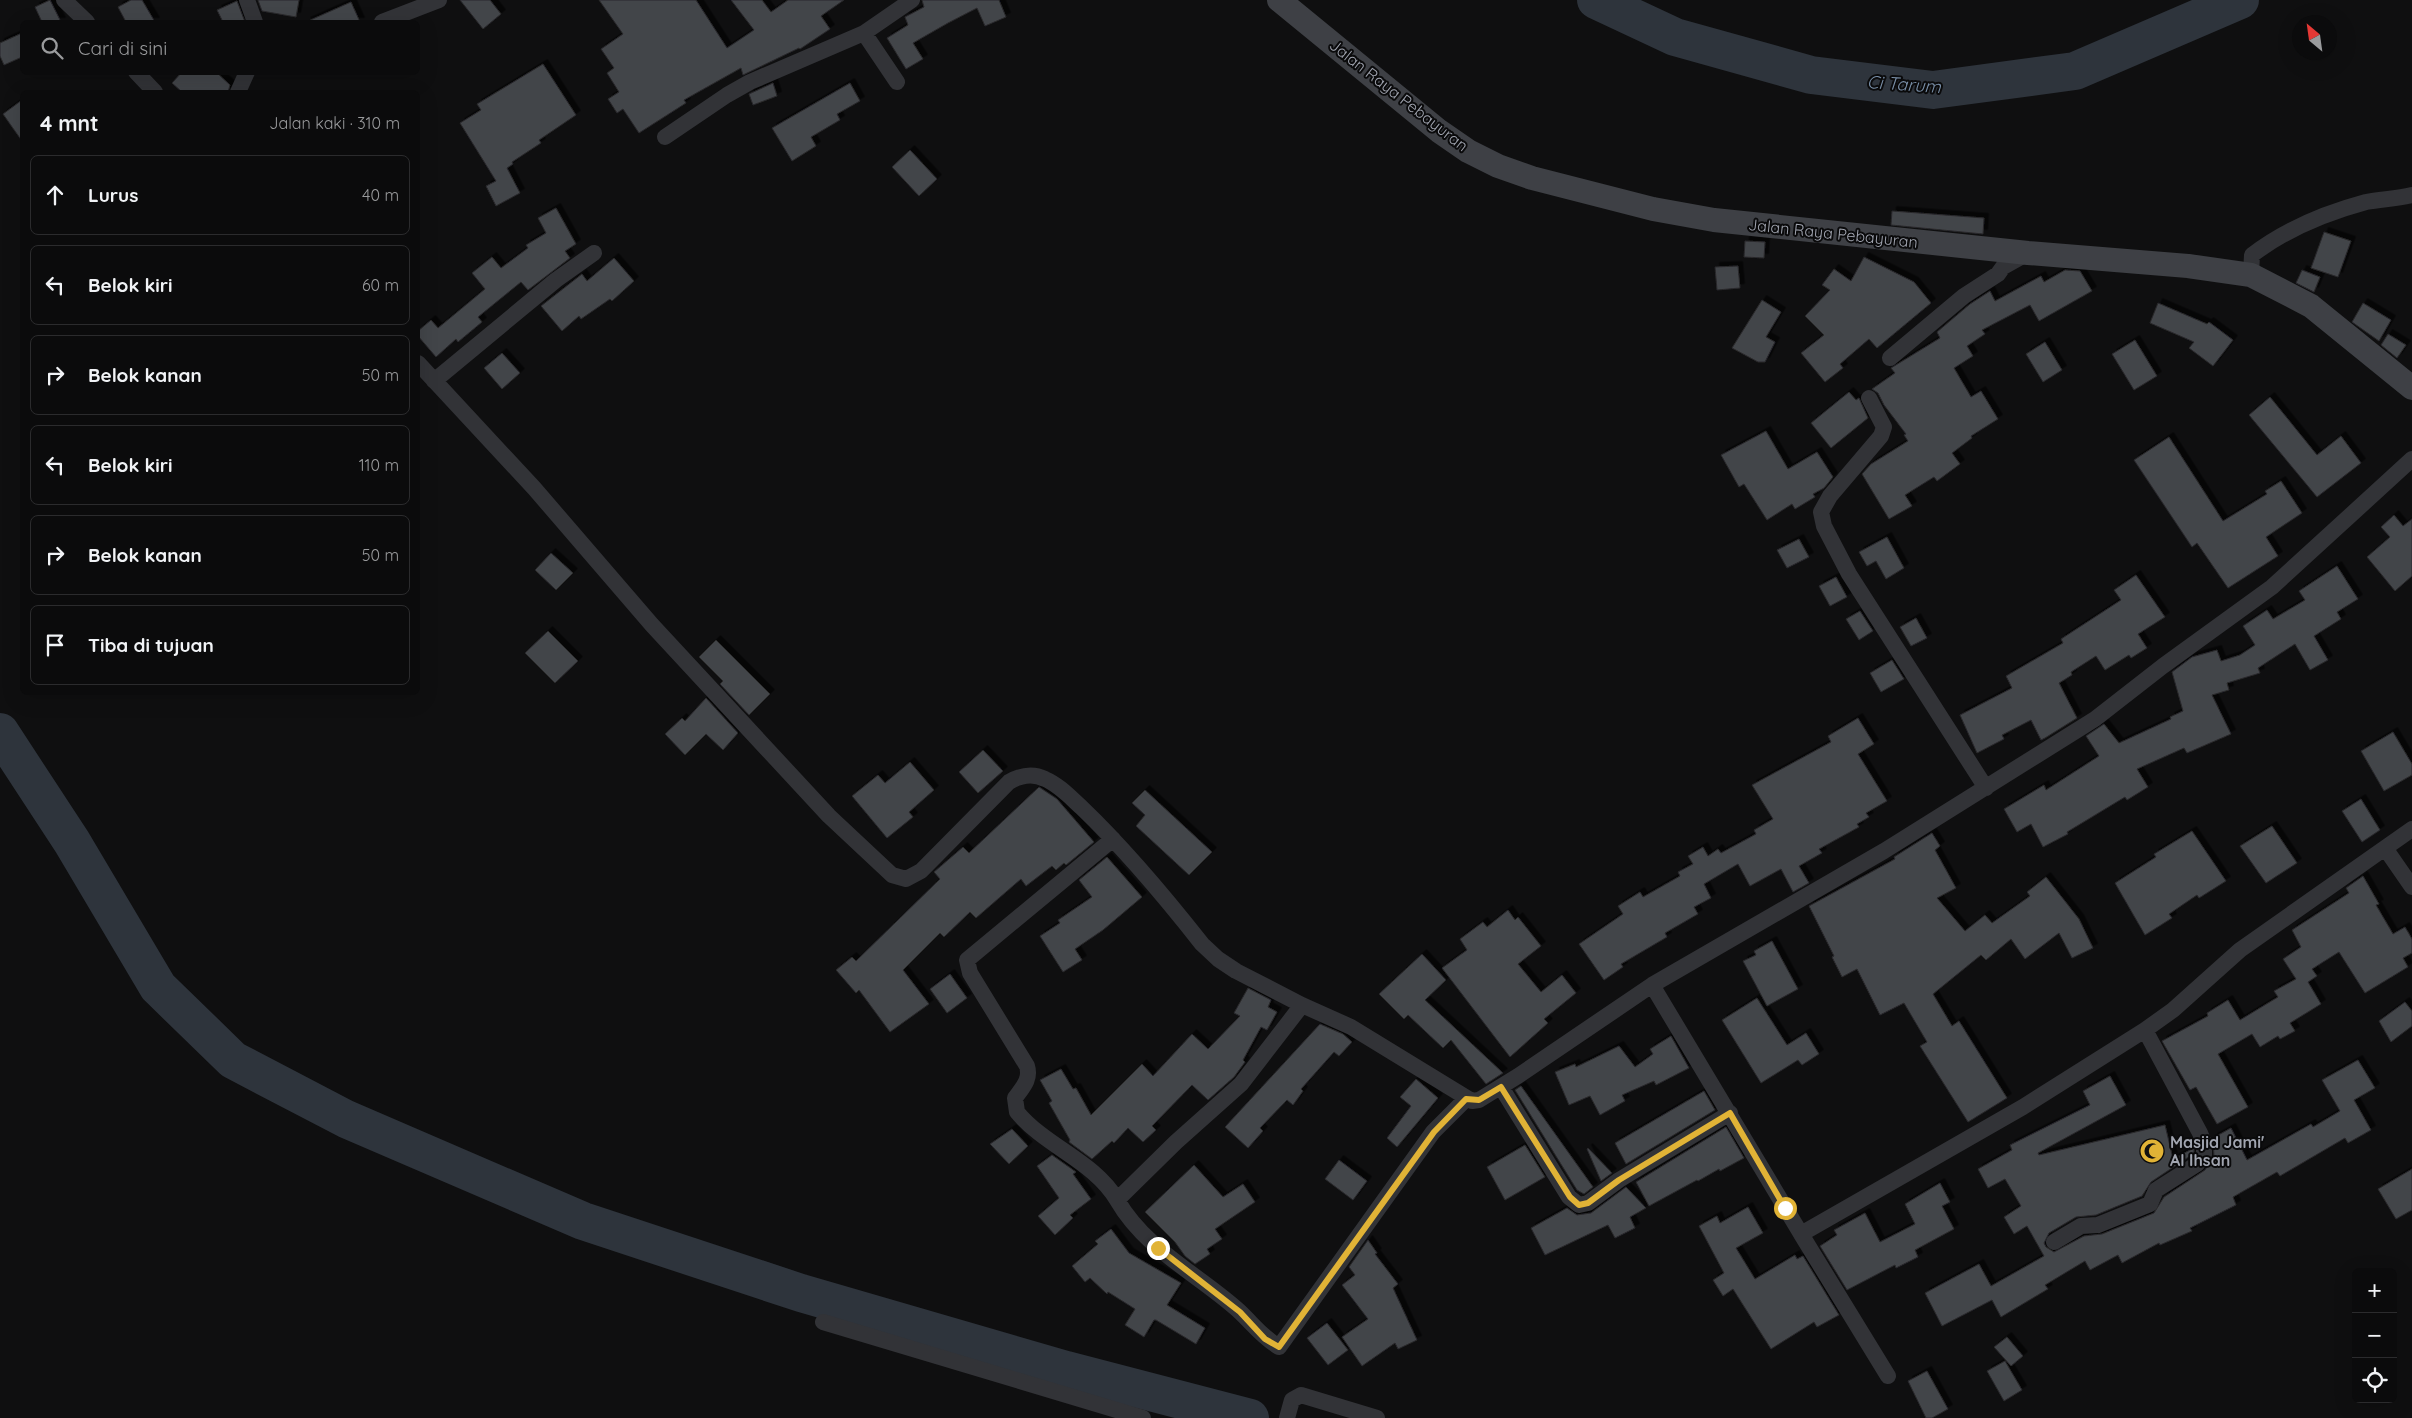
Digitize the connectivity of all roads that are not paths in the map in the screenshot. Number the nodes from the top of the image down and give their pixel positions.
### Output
1 (64, 0) edge
2 (247, 0) edge
3 (439, 0) edge
4 (912, 0) edge
5 (1279, 0) edge
6 (85, 20) edge
7 (254, 20) edge
8 (387, 20) edge
9 (864, 33) junction
10 (139, 75) edge
11 (246, 75) edge
12 (897, 82) dead end
13 (154, 90) edge
14 (239, 90) edge
15 (665, 137) dead end
16 (2412, 195) edge
17 (594, 253) dead end
18 (2028, 253) junction
19 (2251, 275) junction
20 (1890, 358) dead end
21 (420, 365) edge
22 (434, 381) junction
23 (2412, 388) edge
24 (1869, 398) dead end
25 (2412, 459) edge
26 (1986, 788) junction
27 (2412, 829) edge
28 (1113, 839) junction
29 (2385, 848) junction
30 (2412, 887) edge
31 (1652, 985) junction
32 (1302, 1006) junction
33 (2145, 1030) junction
34 (1501, 1087) junction
35 (1466, 1099) junction
36 (1730, 1113) junction
37 (1117, 1200) junction
38 (1801, 1234) junction
39 (2054, 1242) dead end
40 (823, 1322) dead end
41 (1888, 1376) dead end
42 (1143, 1418) edge
43 (1287, 1418) edge
44 (1377, 1418) edge

1 - 6 street
2 - 7 street
3 - 8 street
4 - 9 street
5 - 18 main road, Jalan Raya Pebayuran
9 - 12 street
9 - 15 street
10 - 13 street
11 - 14 street
16 - 19 street
17 - 22 street
18 - 19 main road, Jalan Raya Pebayuran
18 - 20 street
19 - 23 main road, Jalan Raya Pebayuran
21 - 22 street
22 - 28 street
24 - 26 street
25 - 26 street
26 - 31 street
27 - 29 street
28 - 32 street
28 - 37 street
29 - 30 street
29 - 33 street
31 - 34 street
31 - 36 street
32 - 35 street
32 - 37 street
33 - 38 street
33 - 39 street
34 - 35 street
34 - 36 street
35 - 37 street
36 - 38 street
38 - 41 street
40 - 42 street
43 - 44 street

